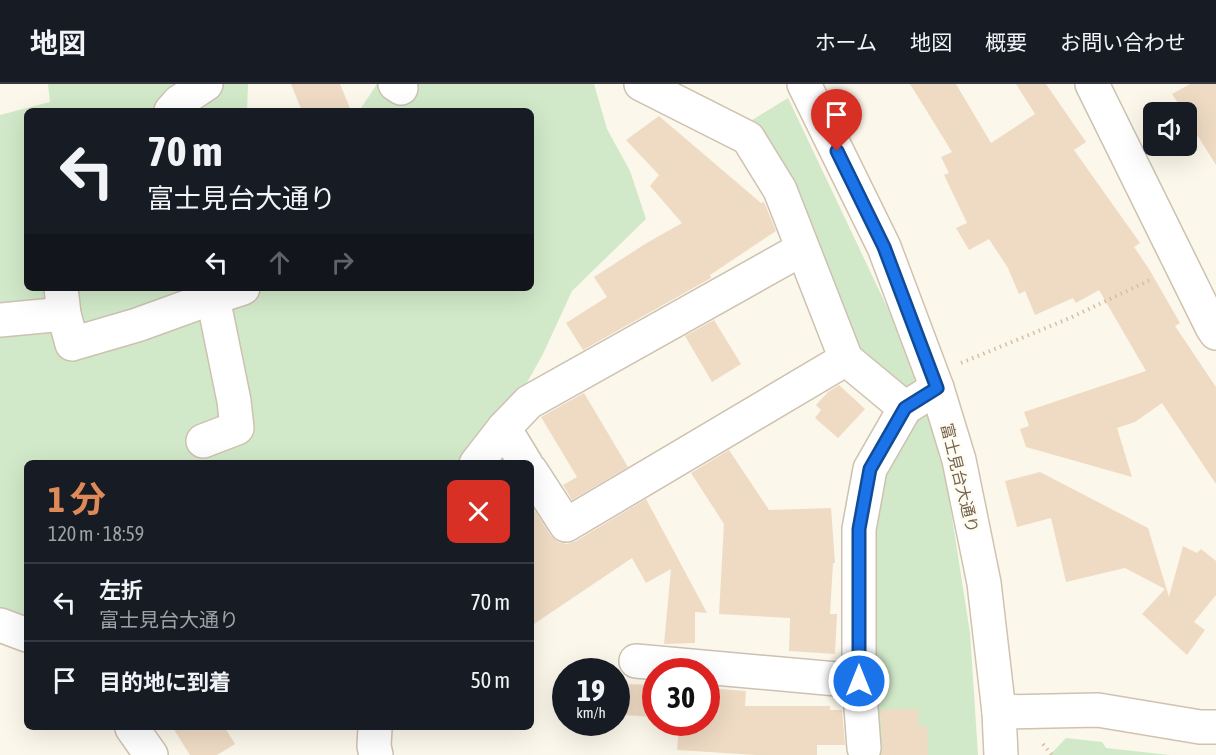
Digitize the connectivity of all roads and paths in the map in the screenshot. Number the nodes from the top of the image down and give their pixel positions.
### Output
1 (206, 84) edge
2 (641, 84) edge
3 (804, 84) edge
4 (1092, 84) edge
5 (174, 108) edge
6 (802, 249) junction
7 (1182, 266) junction
8 (222, 291) edge
9 (62, 301) edge
10 (0, 320) edge
11 (1216, 333) edge
12 (846, 359) junction
13 (960, 363) dead end
14 (937, 388) junction
15 (905, 408) junction
16 (504, 429) junction
17 (203, 441) dead end
18 (479, 460) edge
19 (523, 460) edge
20 (534, 476) edge
21 (0, 625) edge
22 (24, 634) edge
23 (636, 661) dead end
24 (859, 681) junction
25 (999, 712) junction
26 (1216, 727) edge
27 (133, 730) edge
28 (375, 730) edge
29 (1041, 742) dead end
30 (864, 748) dead end
31 (151, 755) edge
32 (376, 755) edge
33 (1001, 755) edge
34 (1052, 755) edge

1 - 5 street
2 - 6 street
3 - 14 street, 富士見台大通り
4 - 7 street
6 - 12 street
6 - 16 street
7 - 11 street
7 - 13 path
8 - 9 street
8 - 17 street
9 - 10 street
12 - 15 street
12 - 20 street
14 - 15 street
14 - 25 street, 富士見台大通り
15 - 24 street
16 - 18 street
16 - 19 street
21 - 22 street
23 - 24 street
24 - 30 street
25 - 26 street
25 - 33 street, 富士見台大通り
27 - 31 street
28 - 32 street
29 - 34 path

